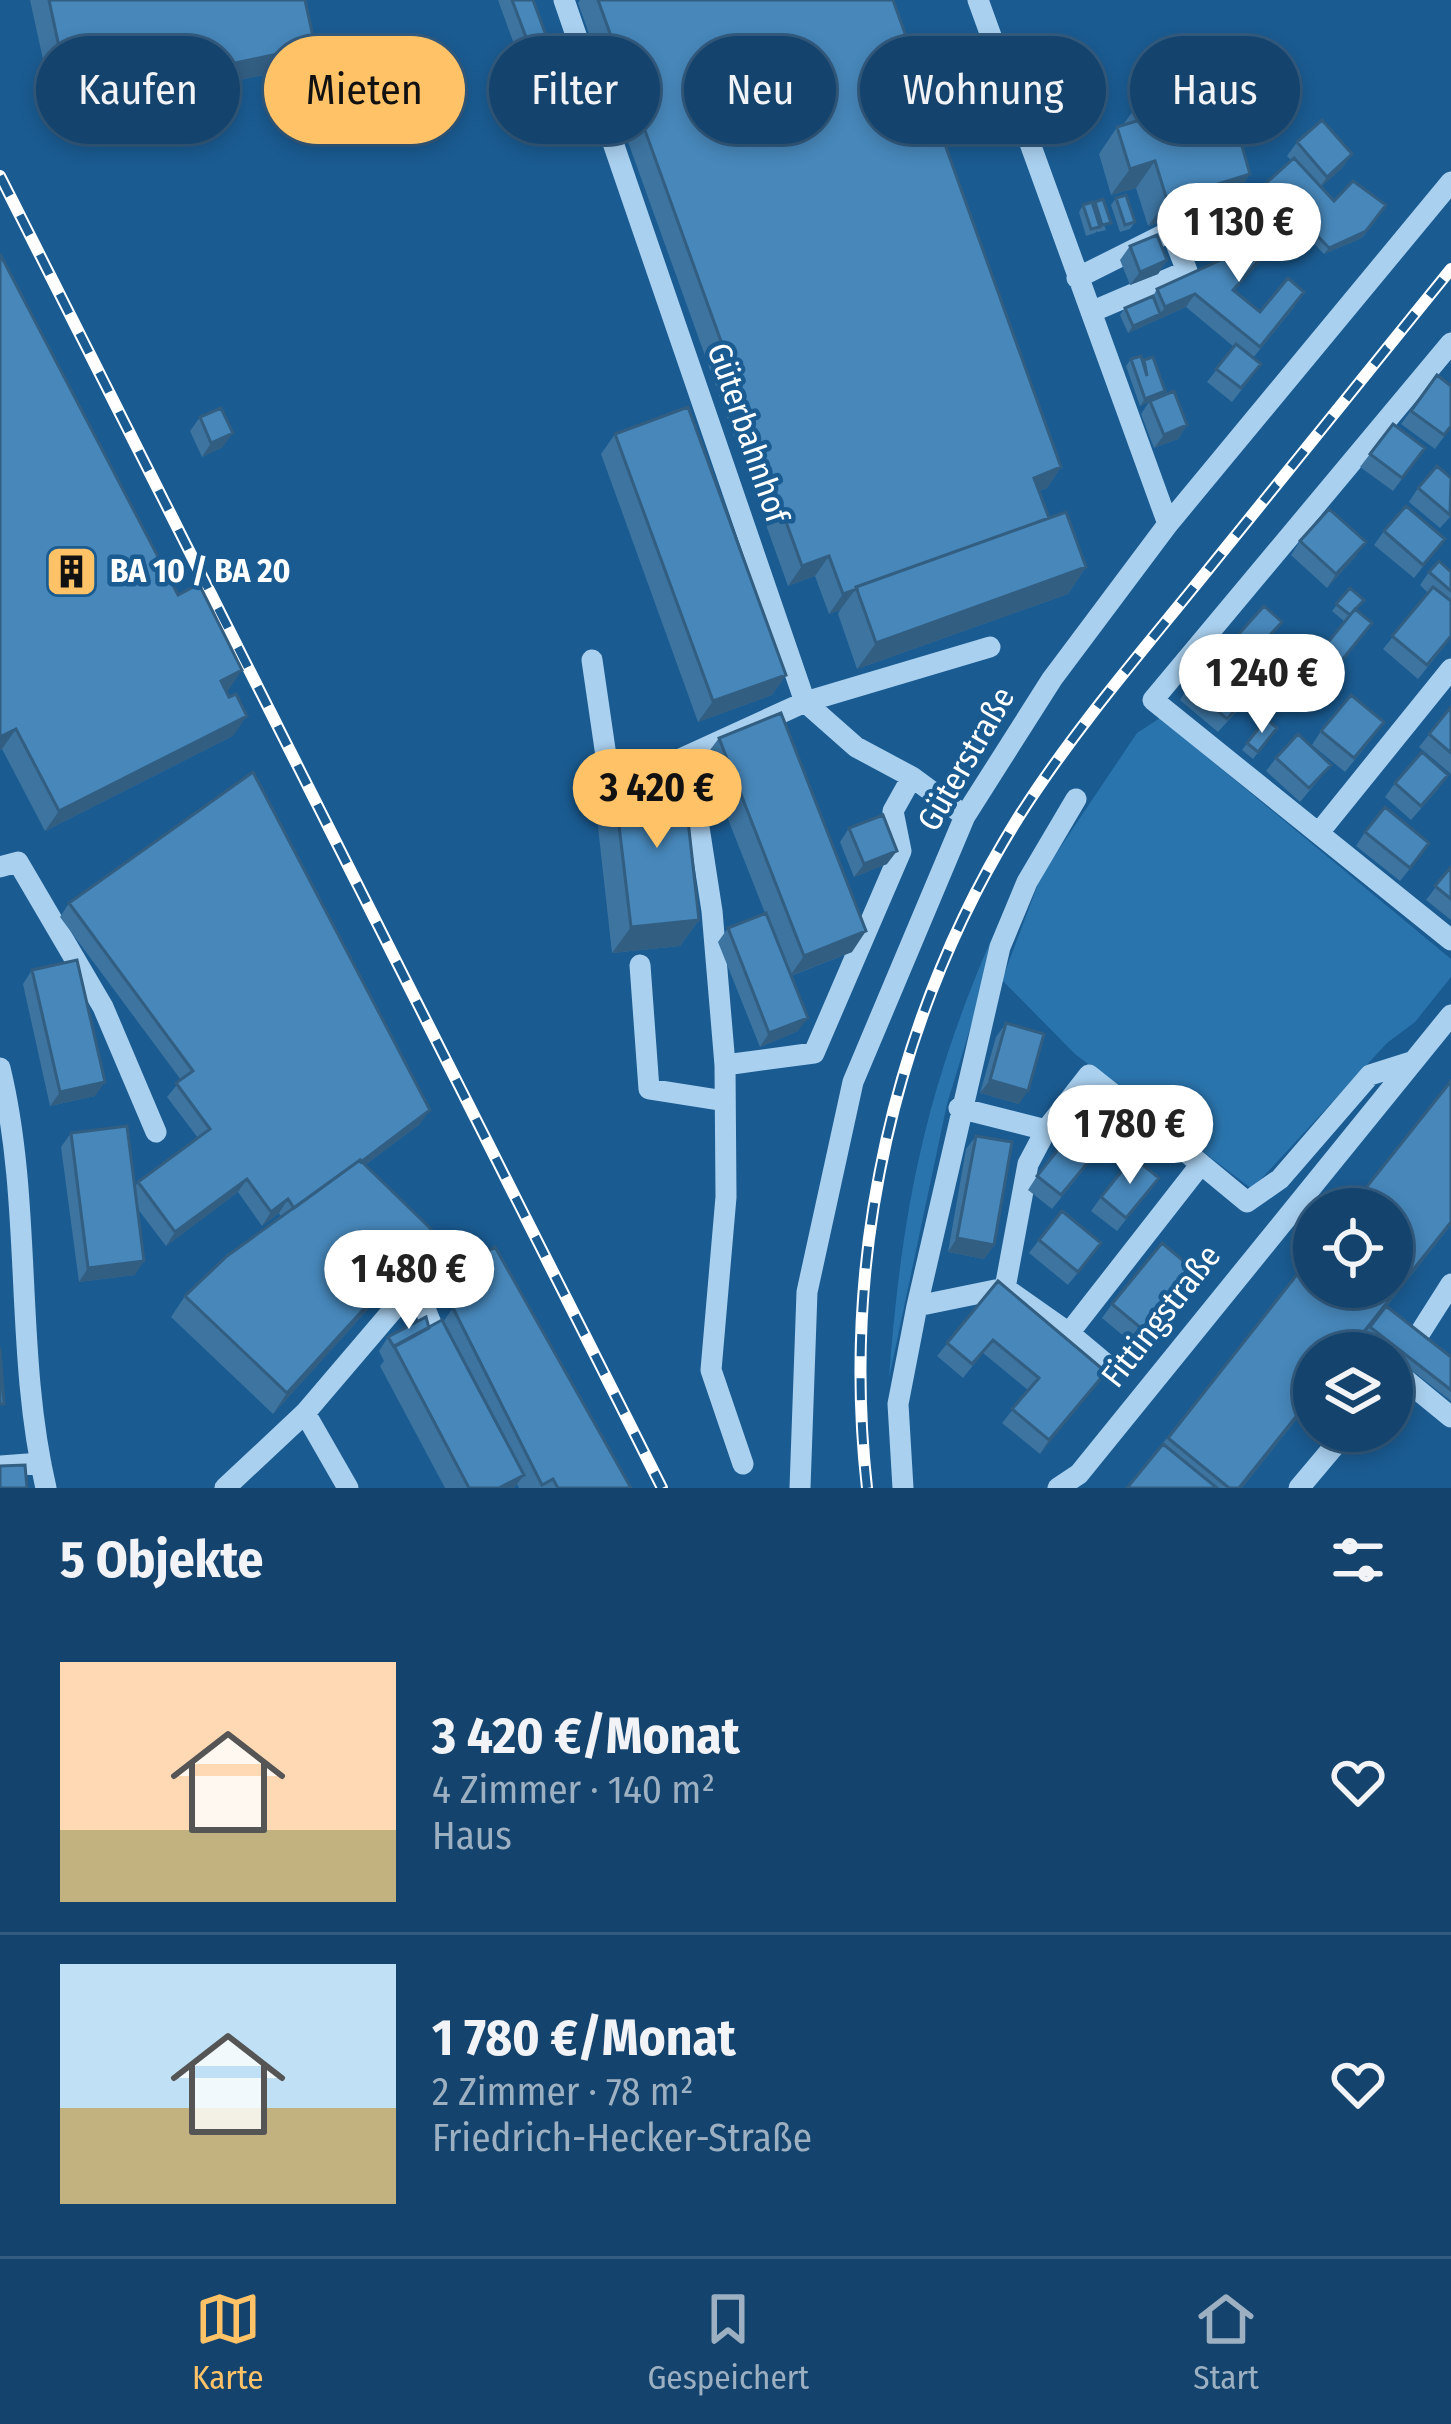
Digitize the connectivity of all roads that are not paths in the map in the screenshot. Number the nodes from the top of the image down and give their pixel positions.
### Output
1 (564, 0) edge
2 (978, 0) edge
3 (1451, 182) edge
4 (1077, 278) junction
5 (1091, 312) junction
6 (1451, 343) edge
7 (1168, 524) junction
8 (990, 647) dead end
9 (592, 660) dead end
10 (1451, 669) edge
11 (806, 701) junction
12 (688, 756) junction
13 (912, 777) junction
14 (1076, 799) dead end
15 (964, 816) junction
16 (1321, 830) junction
17 (0, 867) edge
18 (1451, 940) edge
19 (640, 965) dead end
20 (1451, 1015) edge
21 (1411, 1062) junction
22 (725, 1065) junction
23 (0, 1068) edge
24 (725, 1101) junction
25 (959, 1108) junction
26 (1046, 1130) junction
27 (156, 1132) dead end
28 (1201, 1164) junction
29 (1451, 1283) edge
30 (1005, 1288) junction
31 (917, 1306) junction
32 (1069, 1333) junction
33 (1413, 1344) edge
34 (1112, 1369) dead end
35 (452, 1370) edge
36 (1413, 1388) edge
37 (305, 1413) junction
38 (1451, 1417) edge
39 (1329, 1452) edge
40 (40, 1463) junction
41 (743, 1464) dead end
42 (0, 1466) edge
43 (903, 1487) edge
44 (46, 1488) edge
45 (225, 1488) edge
46 (348, 1488) edge
47 (800, 1488) edge
48 (1058, 1488) edge
49 (1299, 1488) edge

1 - 11 street, Güterbahnhof
2 - 4 street
3 - 7 street, Güterstraße
4 - 5 street
4 - 5 street
5 - 7 street
6 - 16 street
7 - 15 street, Güterstraße
8 - 11 street
9 - 12 street
10 - 16 street
11 - 12 street
11 - 13 street, Güterbahnhof
12 - 22 street
13 - 15 street, Güterbahnhof
13 - 22 street
14 - 25 street
15 - 47 street, Güterstraße
16 - 18 street
17 - 27 street
19 - 24 street
20 - 21 street, Fittingstraße
21 - 28 street
21 - 48 street, Fittingstraße
22 - 24 street
23 - 40 street
24 - 41 street
25 - 26 street
25 - 31 street
26 - 28 street
26 - 30 street
28 - 32 street
29 - 33 street
30 - 31 street
30 - 32 street
31 - 43 street
32 - 34 street
35 - 37 street
36 - 38 street
37 - 45 street
37 - 46 street
39 - 49 street
40 - 42 street
40 - 44 street

